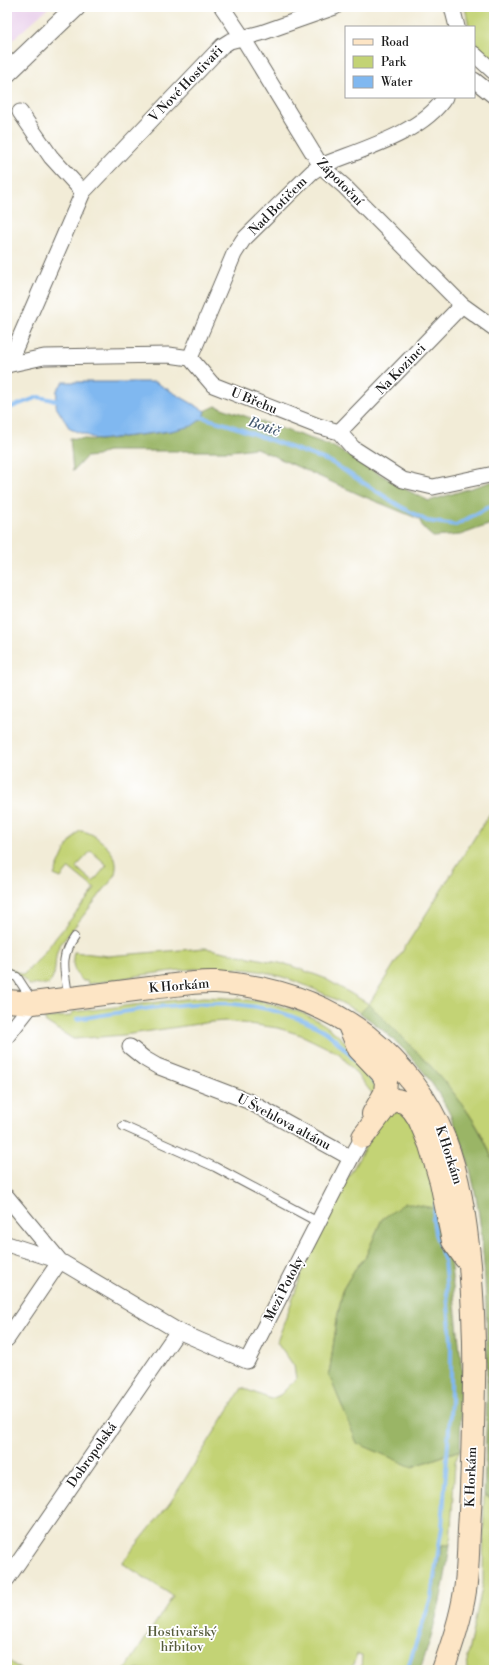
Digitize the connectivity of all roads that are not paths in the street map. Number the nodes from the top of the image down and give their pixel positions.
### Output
1 (76, 7) edge
2 (222, 7) edge
3 (335, 7) edge
4 (452, 7) edge
5 (456, 26) edge
6 (243, 38) junction
7 (475, 55) edge
8 (494, 72) edge
9 (7, 73) edge
10 (475, 81) edge
11 (494, 96) edge
12 (443, 98) edge
13 (20, 112) dead end
14 (321, 166) junction
15 (83, 192) junction
16 (462, 306) junction
17 (494, 328) edge
18 (190, 358) junction
19 (7, 365) edge
20 (339, 432) junction
21 (494, 474) edge
22 (74, 937) dead end
23 (7, 973) edge
24 (68, 998) junction
25 (7, 1001) edge
26 (33, 1003) junction
27 (348, 1023) junction
28 (7, 1036) edge
29 (130, 1047) dead end
30 (123, 1126) dead end
31 (366, 1133) junction
32 (350, 1158) junction
33 (7, 1197) edge
34 (318, 1222) junction
35 (7, 1244) edge
36 (60, 1261) junction
37 (470, 1266) junction
38 (178, 1331) junction
39 (7, 1339) edge
40 (7, 1579) edge
41 (465, 1591) junction
42 (443, 1670) edge
43 (460, 1670) edge

1 - 9 street
2 - 6 street, Zápotoční
3 - 6 street, V Nové Hostivaři
4 - 5 street
6 - 14 street, Zápotoční
6 - 15 street, V Nové Hostivaři
7 - 8 street
10 - 11 street
12 - 14 street, Nad Botičem
13 - 15 street
14 - 16 street, Zápotoční
14 - 18 street, Nad Botičem
15 - 19 street, V Nové Hostivaři
16 - 17 street, Zápotoční
16 - 20 street, Na Kozinci
18 - 19 street
18 - 20 street, U Břehu
20 - 21 street
22 - 24 lane
23 - 26 lane
24 - 26 main road, K Horkám
24 - 27 main road, K Horkám
25 - 26 main road, K Horkám
26 - 28 street
27 - 31 main road
27 - 37 main road, K Horkám
29 - 32 street, U Švehlova altánu
30 - 34 lane
31 - 32 street
31 - 37 main road
32 - 34 street
33 - 36 street, Mezi Potoky
34 - 38 street, Mezi Potoky
35 - 36 street, Mezi Potoky
36 - 38 street, Mezi Potoky
36 - 39 street
37 - 41 main road, K Horkám
38 - 40 street, Dobropolská
41 - 42 main road, K Horkám
41 - 43 main road

